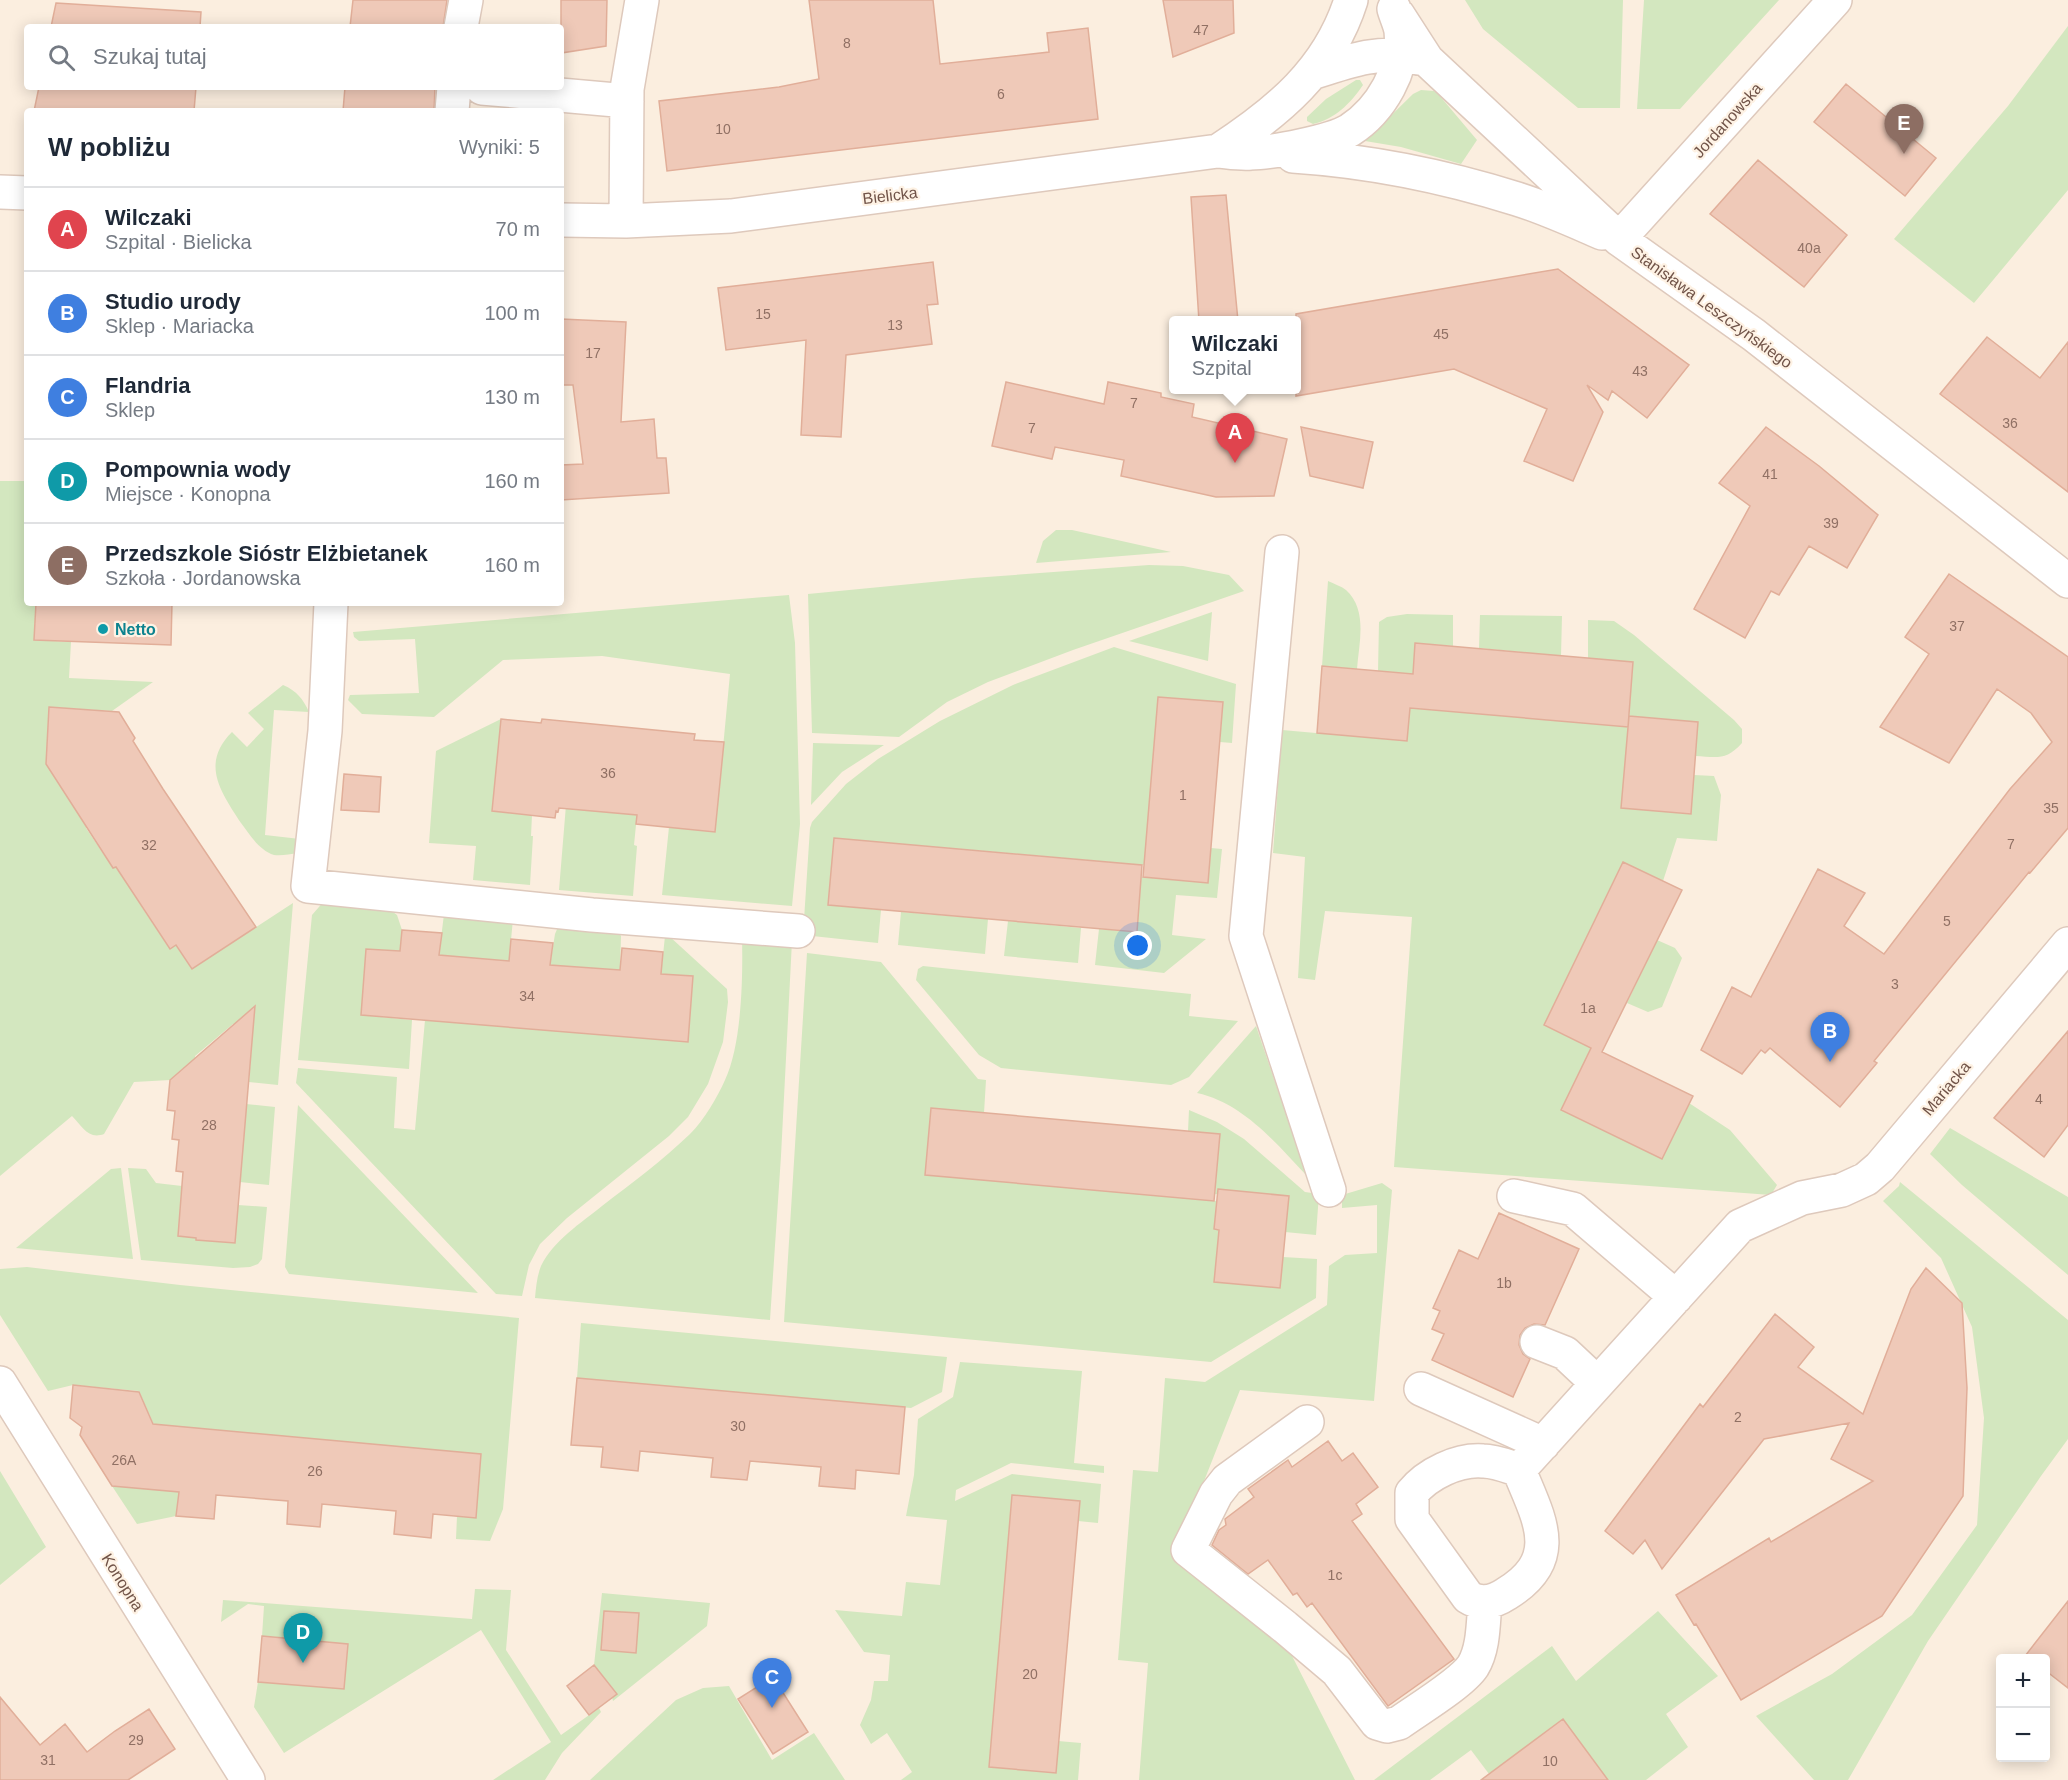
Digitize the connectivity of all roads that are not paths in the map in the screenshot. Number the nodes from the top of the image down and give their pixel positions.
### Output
1 (466, 0) edge
2 (642, 0) edge
3 (1352, 0) edge
4 (1835, 0) edge
5 (1392, 4) edge
6 (462, 24) edge
7 (1413, 57) junction
8 (1312, 73) junction
9 (466, 90) edge
10 (502, 90) edge
11 (627, 101) junction
12 (454, 108) edge
13 (1218, 151) junction
14 (1252, 153) junction
15 (0, 192) edge
16 (24, 193) edge
17 (564, 220) edge
18 (626, 221) junction
19 (1619, 239) junction
20 (1282, 552) dead end
21 (2068, 581) edge
22 (331, 606) edge
23 (798, 931) dead end
24 (2068, 944) edge
25 (1329, 1190) dead end
26 (1514, 1196) dead end
27 (1676, 1297) junction
28 (1537, 1342) dead end
29 (0, 1383) edge
30 (1597, 1383) junction
31 (1420, 1389) dead end
32 (1307, 1422) dead end
33 (1543, 1444) junction
34 (1519, 1470) junction
35 (1485, 1602) junction
36 (248, 1780) edge

1 - 6 street
2 - 11 street
3 - 8 street, Bielicka
4 - 19 street, Jordanowska
5 - 7 street, Bielicka
7 - 8 street
7 - 14 street, Bielicka
7 - 19 street, Stanisława Leszczyńskiego
8 - 13 street, Bielicka
9 - 12 street
10 - 11 street
11 - 18 street
13 - 14 street, Bielicka
13 - 18 street, Bielicka
14 - 19 street
15 - 16 street
17 - 18 street, Bielicka
19 - 21 street, Stanisława Leszczyńskiego
20 - 25 street
22 - 23 street
24 - 27 street, Mariacka
26 - 27 street
27 - 30 street, Mariacka
28 - 30 street
29 - 36 street, Konopna
30 - 33 street, Mariacka
31 - 33 street
32 - 35 street
33 - 34 street, Mariacka
34 - 35 street
34 - 35 street

